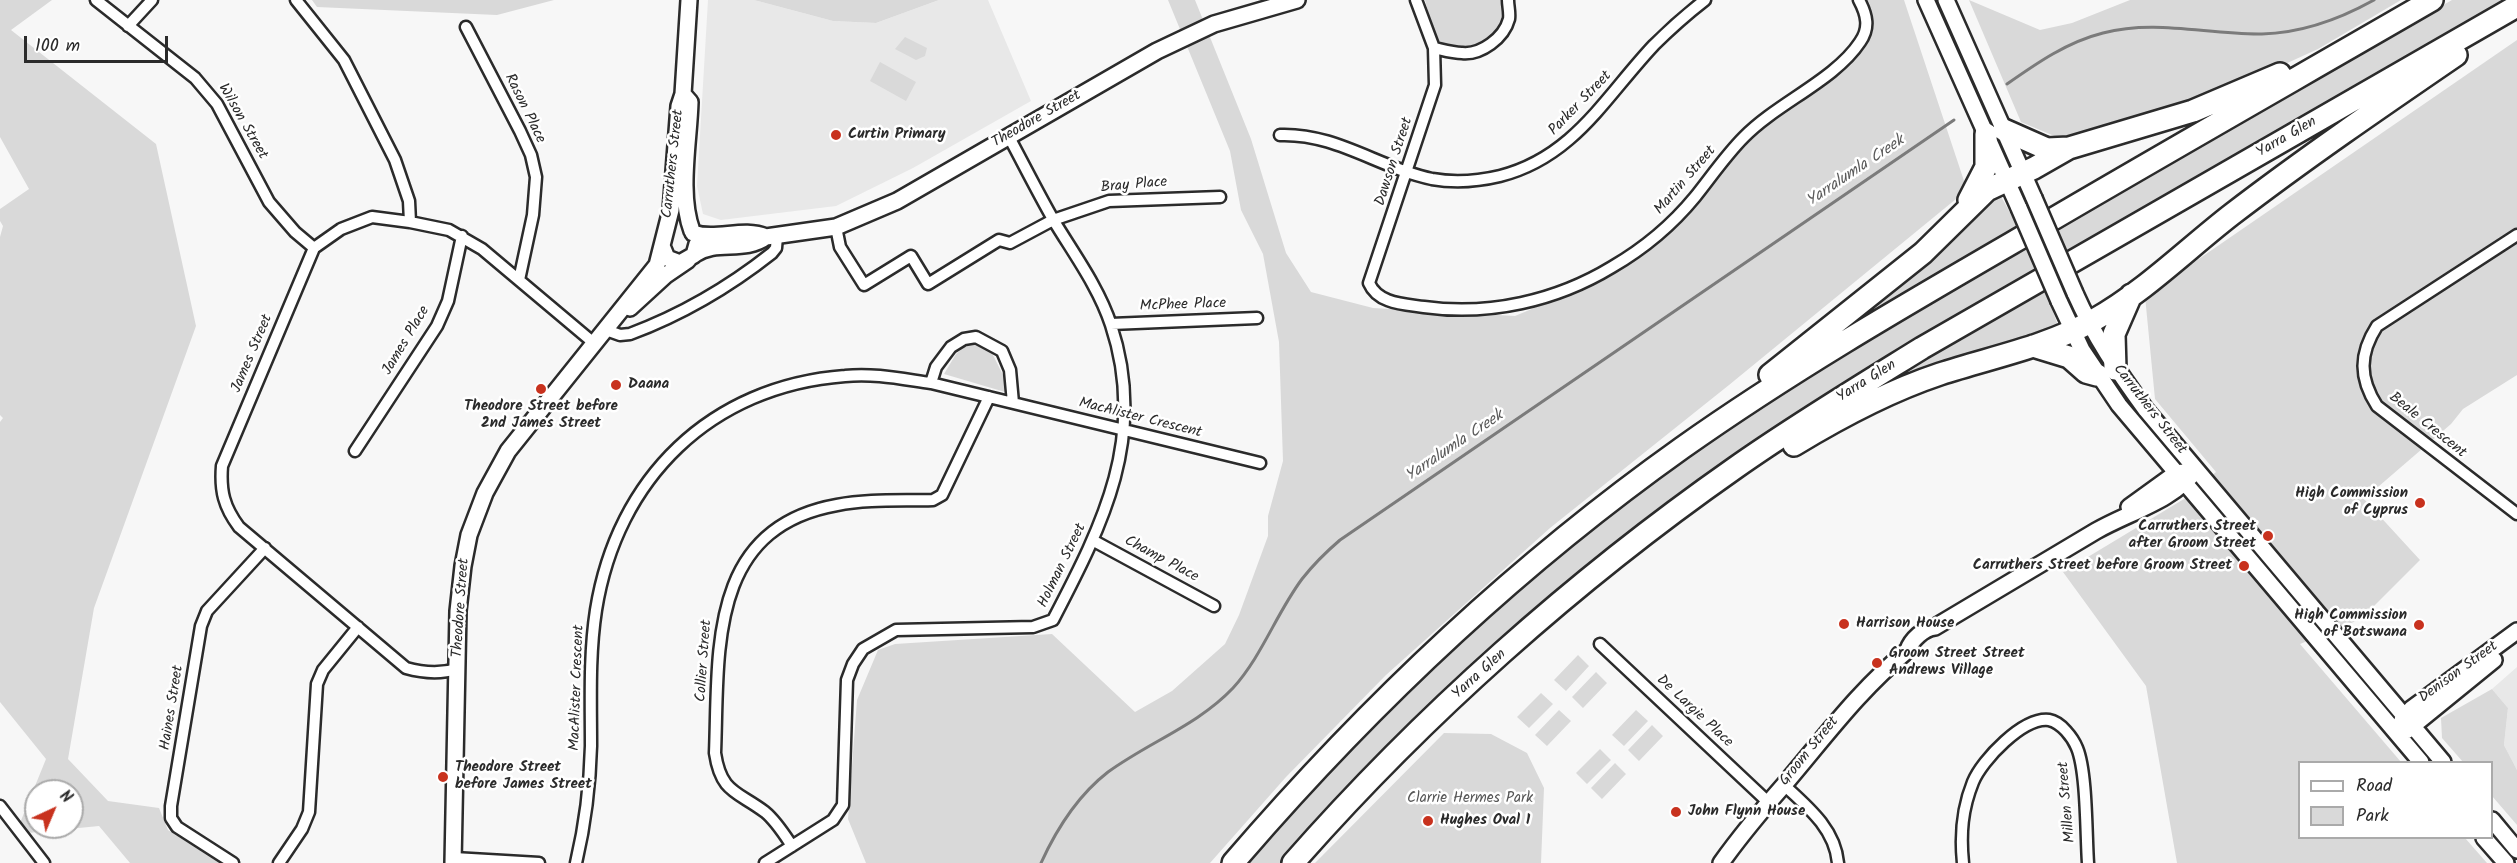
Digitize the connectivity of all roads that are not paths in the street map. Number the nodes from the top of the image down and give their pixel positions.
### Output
1 (96, 0) edge
2 (152, 0) edge
3 (296, 0) edge
4 (689, 0) edge
5 (1297, 0) edge
6 (1416, 0) edge
7 (1508, 0) edge
8 (1705, 0) edge
9 (1859, 0) edge
10 (1926, 0) edge
11 (1946, 0) edge
12 (2432, 0) edge
13 (2517, 6) edge
14 (2517, 15) edge
15 (128, 26) junction
16 (466, 27) dead end
17 (2368, 37) junction
18 (1434, 48) junction
19 (683, 94) junction
20 (1995, 132) junction
21 (1280, 135) dead end
22 (1009, 137) junction
23 (2069, 148) junction
24 (1408, 172) junction
25 (2015, 176) junction
26 (1220, 196) dead end
27 (1958, 219) junction
28 (1053, 220) junction
29 (410, 222) junction
30 (836, 227) junction
31 (693, 232) junction
32 (2517, 235) edge
33 (462, 236) junction
34 (771, 236) junction
35 (663, 240) junction
36 (314, 248) junction
37 (691, 257) junction
38 (519, 280) junction
39 (1369, 283) joint
40 (2131, 294) junction
41 (1257, 318) dead end
42 (1111, 324) junction
43 (610, 325) junction
44 (2081, 327) junction
45 (595, 344) junction
46 (2033, 346) junction
47 (2106, 372) junction
48 (931, 383) junction
49 (989, 397) junction
50 (1013, 403) junction
51 (1122, 430) junction
52 (2156, 449) junction
53 (1679, 450) junction
54 (355, 451) dead end
55 (1260, 463) dead end
56 (2196, 470) junction
57 (2181, 478) junction
58 (2146, 494) junction
59 (2517, 514) edge
60 (2121, 517) junction
61 (1094, 541) junction
62 (264, 548) junction
63 (1214, 606) dead end
64 (358, 627) junction
65 (2517, 631) edge
66 (2517, 643) edge
67 (1600, 644) dead end
68 (457, 669) junction
69 (2414, 715) junction
70 (2381, 716) junction
71 (1427, 723) junction
72 (2408, 748) junction
73 (2438, 757) edge
74 (2420, 761) edge
75 (1784, 785) junction
76 (1768, 802) junction
77 (0, 806) edge
78 (2493, 821) edge
79 (2486, 839) edge
80 (792, 846) junction
81 (2517, 850) edge
82 (454, 861) edge
83 (44, 863) edge
84 (233, 863) edge
85 (279, 863) edge
86 (539, 863) edge
87 (576, 863) edge
88 (765, 863) edge
89 (1233, 863) edge
90 (1293, 863) edge
91 (1721, 863) edge
92 (1838, 863) edge
93 (1963, 863) edge
94 (2088, 863) edge
95 (2506, 863) edge

1 - 15 street, Wilson Street
2 - 15 street
3 - 29 street
4 - 19 main road, Carruthers Street
5 - 22 main road, Theodore Street
6 - 18 street, Dawson Street
7 - 18 street
8 - 24 street, Parker Street
9 - 39 street, Martin Street
10 - 20 main road, Carruthers Street
11 - 20 main road, Carruthers Street
12 - 17 highway
13 - 71 highway, Yarra Glen
14 - 40 highway
15 - 36 street, Wilson Street
16 - 38 street, Rason Place
17 - 23 highway
17 - 53 highway
18 - 24 street, Dawson Street
19 - 31 main road, Carruthers Street
19 - 35 main road, Carruthers Street
20 - 23 highway
20 - 25 main road, Carruthers Street
20 - 27 highway
21 - 24 street, Parker Street
22 - 28 street, Holman Street
22 - 30 main road, Theodore Street
23 - 25 highway
24 - 39 street, Dawson Street
25 - 27 highway
25 - 44 main road, Carruthers Street, bridge
25 - 44 main road, Carruthers Street, bridge
26 - 28 street, Bray Place
27 - 53 highway
28 - 30 street, Bray Place
28 - 42 street, Holman Street
29 - 33 street
29 - 36 street
30 - 34 main road, Theodore Street
31 - 34 main road, Theodore Street
31 - 35 main road
31 - 37 main road
32 - 59 street, Beale Crescent
33 - 38 street
33 - 54 street, James Place
34 - 37 main road, Theodore Street
34 - 43 street
35 - 37 main road
35 - 43 main road, Theodore Street
36 - 62 street, James Street
37 - 43 main road, Theodore Street
38 - 45 street
40 - 44 highway
40 - 47 highway
41 - 42 street, McPhee Place
42 - 51 street, Holman Street
43 - 45 main road, Theodore Street
44 - 46 highway
44 - 47 main road, Carruthers Street
45 - 68 main road, Theodore Street
46 - 47 highway
46 - 71 highway
47 - 52 main road, Carruthers Street
47 - 56 main road, Carruthers Street
48 - 49 street, MacAlister Crescent
48 - 50 street
48 - 87 street, MacAlister Crescent
49 - 50 street, MacAlister Crescent
49 - 80 street, Collier Street
50 - 51 street, MacAlister Crescent
51 - 55 street, MacAlister Crescent
51 - 61 street, Holman Street
52 - 57 main road, Carruthers Street
52 - 58 main road
53 - 89 highway
56 - 57 main road, Groom Street
56 - 69 main road, Carruthers Street
57 - 58 main road, Groom Street
57 - 60 main road, Groom Street
57 - 70 main road, Carruthers Street
58 - 60 main road, Groom Street
60 - 75 main road, Groom Street
61 - 63 street, Champ Place
61 - 80 street, Holman Street
62 - 64 street, James Street
62 - 84 street, Haines Street
64 - 68 street, James Street
64 - 85 street
65 - 69 main road, Denison Street
66 - 69 main road, Denison Street
67 - 76 street, De Largie Place
68 - 82 main road, Theodore Street
69 - 70 main road
69 - 72 main road
69 - 73 main road
70 - 72 main road, Carruthers Street
71 - 90 highway, Yarra Glen
72 - 74 main road, Carruthers Street
75 - 76 main road, Groom Street
75 - 92 street
76 - 91 main road, Groom Street
77 - 83 street
78 - 81 main road
79 - 95 main road
80 - 88 street, Holman Street
82 - 86 street
93 - 94 street, Millen Street

